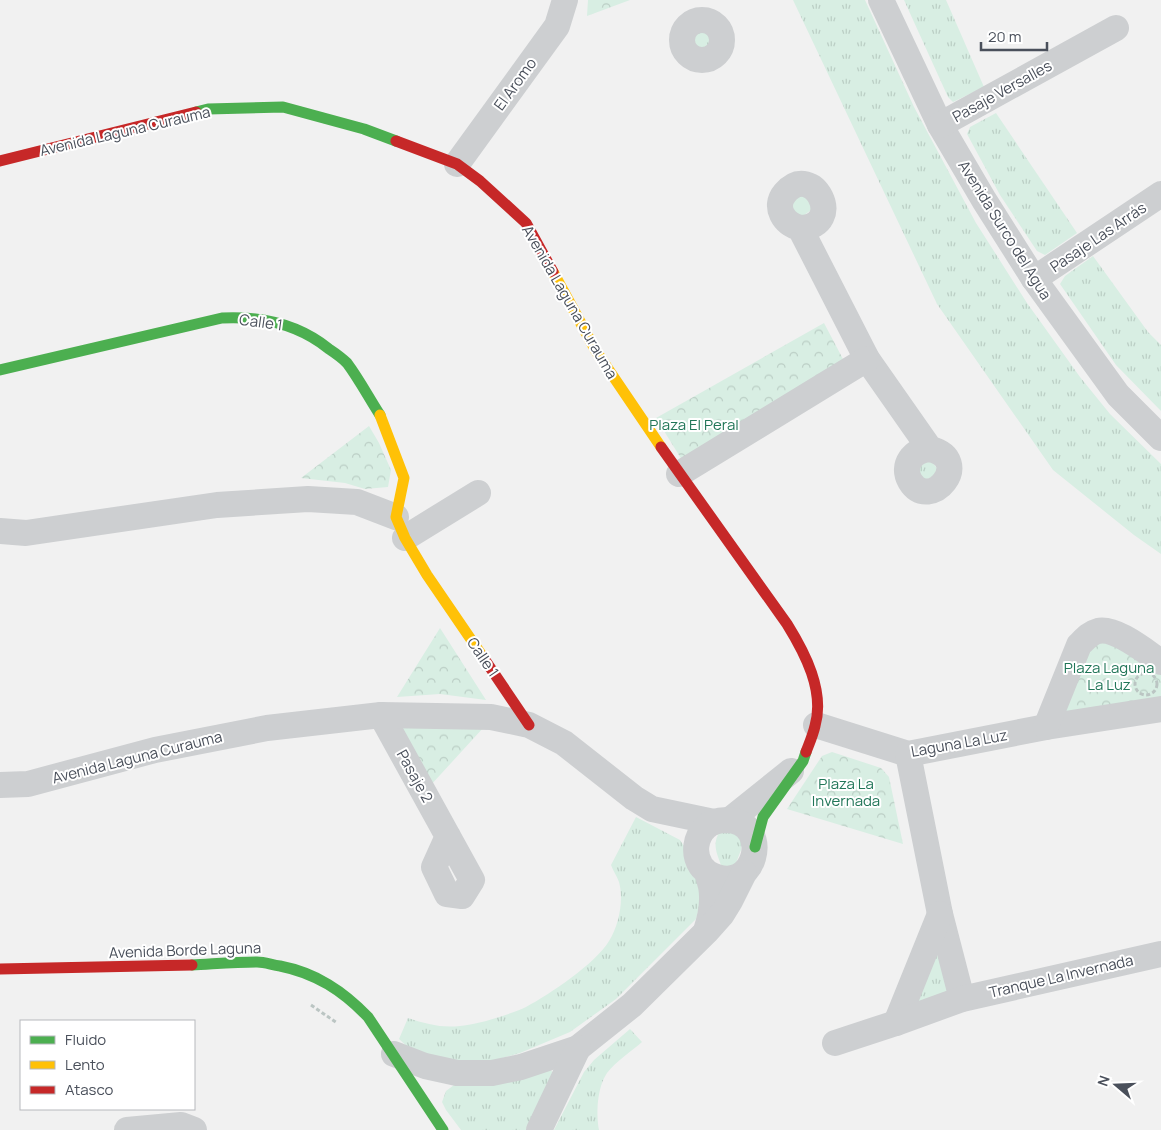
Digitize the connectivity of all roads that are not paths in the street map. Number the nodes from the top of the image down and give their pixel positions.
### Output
1 (565, 0) edge
2 (881, 0) edge
3 (1116, 28) dead end
4 (940, 125) junction
5 (0, 161) edge
6 (457, 164) junction
7 (1161, 194) edge
8 (800, 228) dead end
9 (1034, 279) junction
10 (867, 359) junction
11 (0, 370) edge
12 (1161, 438) edge
13 (930, 449) dead end
14 (679, 474) junction
15 (478, 493) dead end
16 (400, 527) junction
17 (0, 531) edge
18 (1161, 662) edge
19 (1161, 709) edge
20 (381, 715) junction
21 (529, 725) junction
22 (816, 725) junction
23 (1046, 727) junction
24 (908, 754) junction
25 (803, 761) junction
26 (0, 786) edge
27 (664, 813) junction
28 (722, 821) junction
29 (448, 836) dead end
30 (697, 843) junction
31 (755, 847) junction
32 (708, 873) junction
33 (744, 873) junction
34 (940, 914) junction
35 (706, 932) junction
36 (1161, 954) edge
37 (0, 969) edge
38 (962, 999) junction
39 (896, 1023) junction
40 (835, 1043) dead end
41 (578, 1048) junction
42 (394, 1054) junction
43 (457, 1073) junction
44 (422, 1102) junction
45 (127, 1130) edge
46 (194, 1130) edge
47 (443, 1130) edge
48 (540, 1130) edge

1 - 6 street, El Aromo
2 - 4 street, Avenida Surco del Agua
3 - 4 street, Pasaje Versalles
4 - 9 street, Avenida Surco del Agua
5 - 6 street, Avenida Laguna Curauma
6 - 14 street, Avenida Laguna Curauma
7 - 9 street, Pasaje Las Arrás
8 - 10 street
9 - 12 street, Avenida Surco del Agua
10 - 13 street
10 - 14 street
11 - 16 street, Calle 1
14 - 22 street, Avenida Laguna Curauma
15 - 16 street
16 - 17 street
16 - 21 street, Calle 1
18 - 23 street
19 - 23 street, Laguna La Luz
20 - 21 street, Avenida Laguna Curauma
20 - 26 street, Avenida Laguna Curauma
20 - 29 street, Pasaje 2
21 - 27 street, Avenida Laguna Curauma
22 - 24 street, Laguna La Luz
22 - 25 street, Avenida Laguna Curauma
23 - 24 street, Laguna La Luz
24 - 34 street
25 - 28 street
25 - 31 street, Avenida Laguna Curauma
27 - 28 street, Avenida Laguna Curauma
27 - 30 street, Avenida Laguna Curauma
28 - 30 street
28 - 31 street, Avenida Laguna Curauma
30 - 32 street
31 - 33 street, Avenida Laguna Curauma
32 - 33 street
32 - 35 street
33 - 35 street, Avenida Laguna Curauma
34 - 38 street
34 - 39 street
35 - 41 street, Avenida Laguna Curauma
36 - 38 street, Tranque La Invernada
37 - 42 street, Avenida Borde Laguna
38 - 39 street, Tranque La Invernada
39 - 40 street, Tranque La Invernada
41 - 43 street, Avenida Laguna Curauma
41 - 48 street, Avenida Laguna Curauma
42 - 43 street, Avenida Laguna Curauma
42 - 44 street, Avenida Borde Laguna
43 - 44 street
44 - 47 street, Avenida Borde Laguna
45 - 46 street

